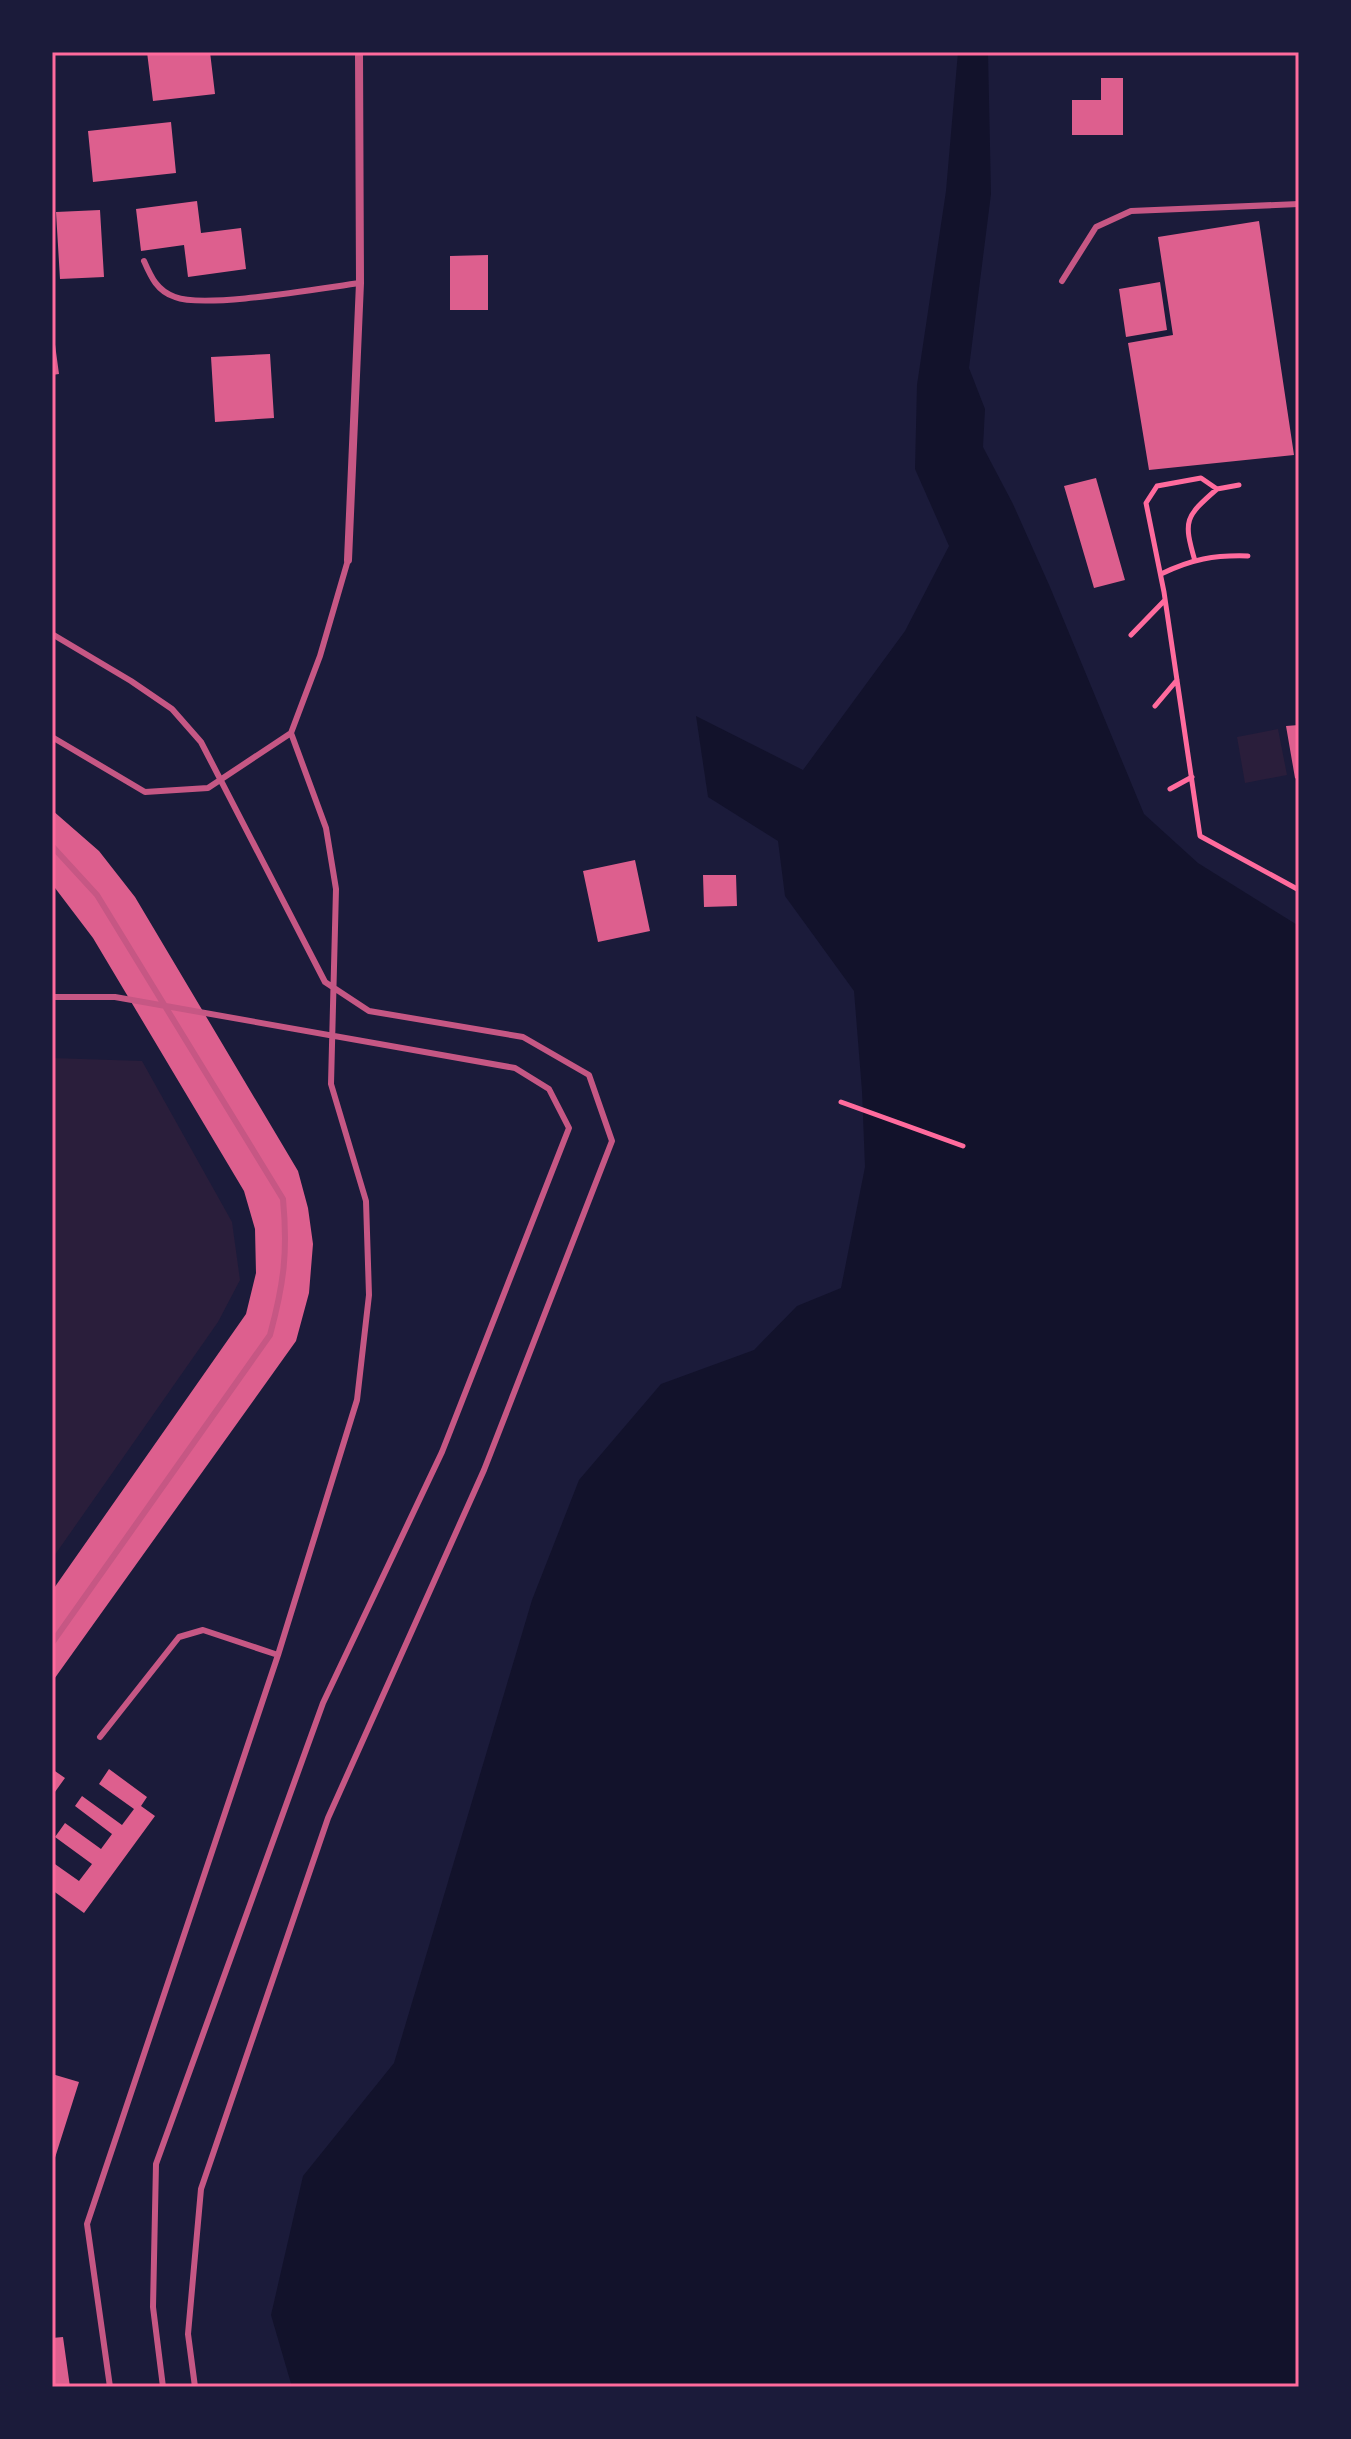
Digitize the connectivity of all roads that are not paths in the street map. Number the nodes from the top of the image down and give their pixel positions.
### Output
1 (359, 52) edge
2 (1299, 204) edge
3 (144, 261) dead end
4 (1062, 281) dead end
5 (360, 283) junction
6 (348, 560) joint
7 (52, 634) edge
8 (291, 733) junction
9 (52, 737) edge
10 (52, 846) edge
11 (52, 997) edge
12 (52, 1643) edge
13 (278, 1655) junction
14 (100, 1737) dead end
15 (110, 2387) edge
16 (163, 2387) edge
17 (195, 2387) edge

1 - 5 street
2 - 4 lane
3 - 5 lane
5 - 6 street
6 - 8 lane
7 - 17 lane
8 - 9 lane
8 - 13 lane
10 - 12 lane
11 - 16 lane
13 - 14 lane
13 - 15 lane

